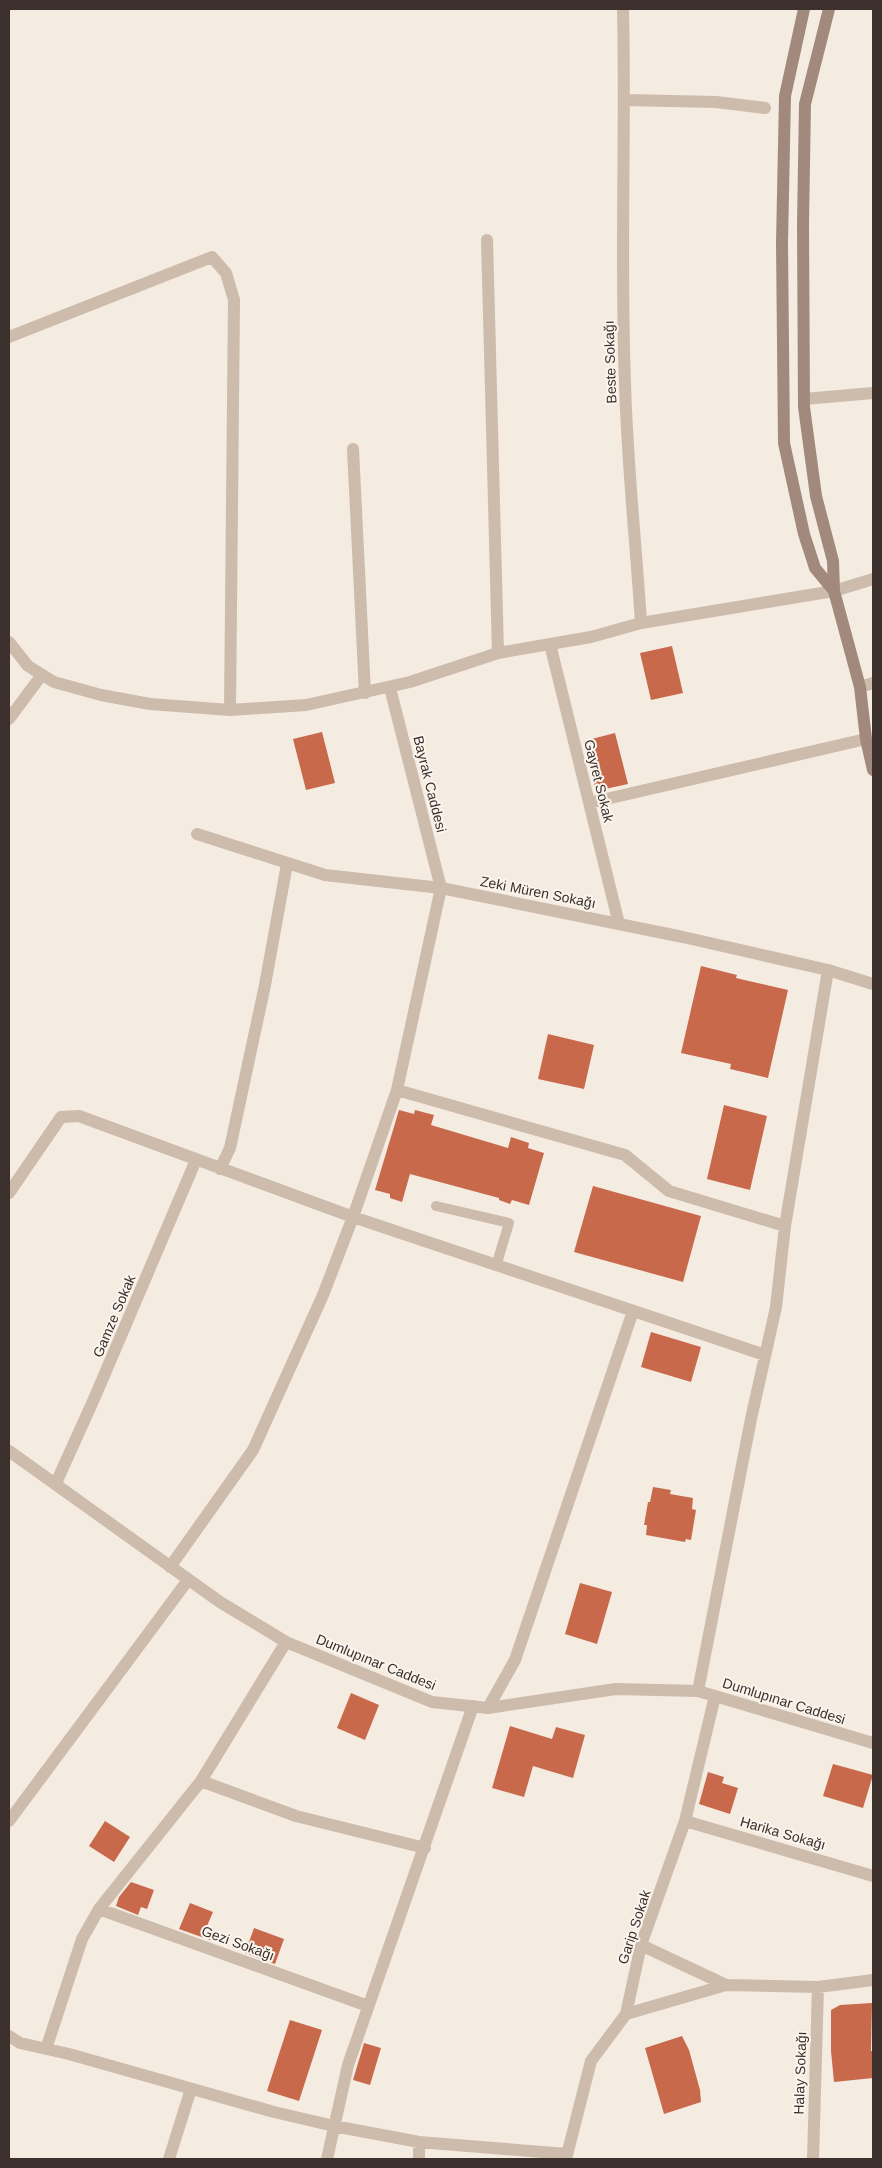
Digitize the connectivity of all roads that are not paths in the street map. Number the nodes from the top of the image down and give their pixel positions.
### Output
1 (623, 9) edge
2 (804, 9) edge
3 (830, 9) edge
4 (626, 100) junction
5 (765, 108) dead end
6 (487, 240) dead end
7 (9, 337) edge
8 (873, 394) edge
9 (804, 399) junction
10 (354, 449) dead end
11 (873, 579) edge
12 (834, 591) junction
13 (641, 623) junction
14 (9, 642) edge
15 (550, 644) junction
16 (498, 653) junction
17 (41, 676) junction
18 (873, 683) edge
19 (860, 686) junction
20 (390, 688) junction
21 (365, 693) junction
22 (230, 710) junction
23 (9, 718) edge
24 (866, 739) junction
25 (873, 770) edge
26 (590, 803) junction
27 (197, 834) dead end
28 (287, 864) junction
29 (441, 888) junction
30 (619, 924) junction
31 (828, 970) junction
32 (873, 984) edge
33 (396, 1090) junction
34 (196, 1160) junction
35 (220, 1169) junction
36 (9, 1193) edge
37 (436, 1206) dead end
38 (353, 1217) junction
39 (785, 1226) junction
40 (496, 1266) junction
41 (633, 1311) junction
42 (765, 1355) junction
43 (9, 1451) edge
44 (56, 1483) junction
45 (170, 1568) junction
46 (188, 1580) junction
47 (286, 1642) junction
48 (698, 1691) junction
49 (715, 1696) junction
50 (473, 1706) junction
51 (488, 1708) junction
52 (873, 1743) edge
53 (201, 1781) junction
54 (9, 1821) edge
55 (685, 1821) junction
56 (425, 1848) junction
57 (873, 1876) edge
58 (99, 1909) junction
59 (641, 1945) junction
60 (873, 1980) edge
61 (726, 1985) junction
62 (818, 1987) junction
63 (368, 2006) junction
64 (626, 2014) junction
65 (9, 2036) edge
66 (46, 2049) junction
67 (192, 2089) junction
68 (334, 2126) junction
69 (419, 2142) junction
70 (567, 2157) edge
71 (169, 2159) edge
72 (327, 2159) edge
73 (420, 2159) edge
74 (813, 2159) edge

1 - 4 street, Beste Sokağı
2 - 12 main road
3 - 9 main road
4 - 5 street
4 - 13 street, Beste Sokağı
6 - 16 street
7 - 22 street
8 - 9 street
9 - 12 main road
10 - 21 street
11 - 12 street
12 - 13 street
12 - 19 main road
13 - 15 street
14 - 17 street
15 - 16 street
15 - 26 street, Gayret Sokak
16 - 20 street
17 - 22 street
17 - 23 street
18 - 19 street
19 - 24 main road
20 - 21 street
20 - 29 street, Bayrak Caddesi
21 - 22 street
24 - 25 main road
24 - 26 street
26 - 30 street, Gayret Sokak
27 - 28 street, Zeki Müren Sokağı
28 - 29 street, Zeki Müren Sokağı
28 - 35 street
29 - 30 street, Zeki Müren Sokağı
29 - 33 street
30 - 31 street, Zeki Müren Sokağı
31 - 32 street, Zeki Müren Sokağı
31 - 39 street
33 - 38 street
33 - 39 street
34 - 35 street
34 - 36 street
34 - 44 street, Gamze Sokak
35 - 38 street
37 - 40 lane
38 - 40 street
38 - 45 street
39 - 42 street
40 - 41 street
41 - 42 street
41 - 51 street
42 - 48 street
43 - 44 street, Dumlupınar Caddesi
44 - 45 street, Dumlupınar Caddesi
45 - 46 street, Dumlupınar Caddesi
46 - 47 street, Dumlupınar Caddesi
46 - 54 street
47 - 50 street, Dumlupınar Caddesi
47 - 53 street
48 - 49 street, Dumlupınar Caddesi
48 - 51 street, Dumlupınar Caddesi
49 - 52 street, Dumlupınar Caddesi
49 - 55 street, Garip Sokak
50 - 51 street, Dumlupınar Caddesi
50 - 56 street
53 - 56 street
53 - 58 street
55 - 57 street, Harika Sokağı
55 - 59 street, Garip Sokak
56 - 63 street
58 - 63 street, Gezi Sokağı
58 - 66 street
59 - 61 street
59 - 64 street, Garip Sokak
60 - 62 street
61 - 62 street
61 - 64 street
62 - 74 street, Halay Sokağı
63 - 68 street
64 - 70 street, Garip Sokak
65 - 66 street
66 - 67 street
67 - 68 street
67 - 71 street
68 - 69 street
68 - 72 street
69 - 70 street
69 - 73 street

